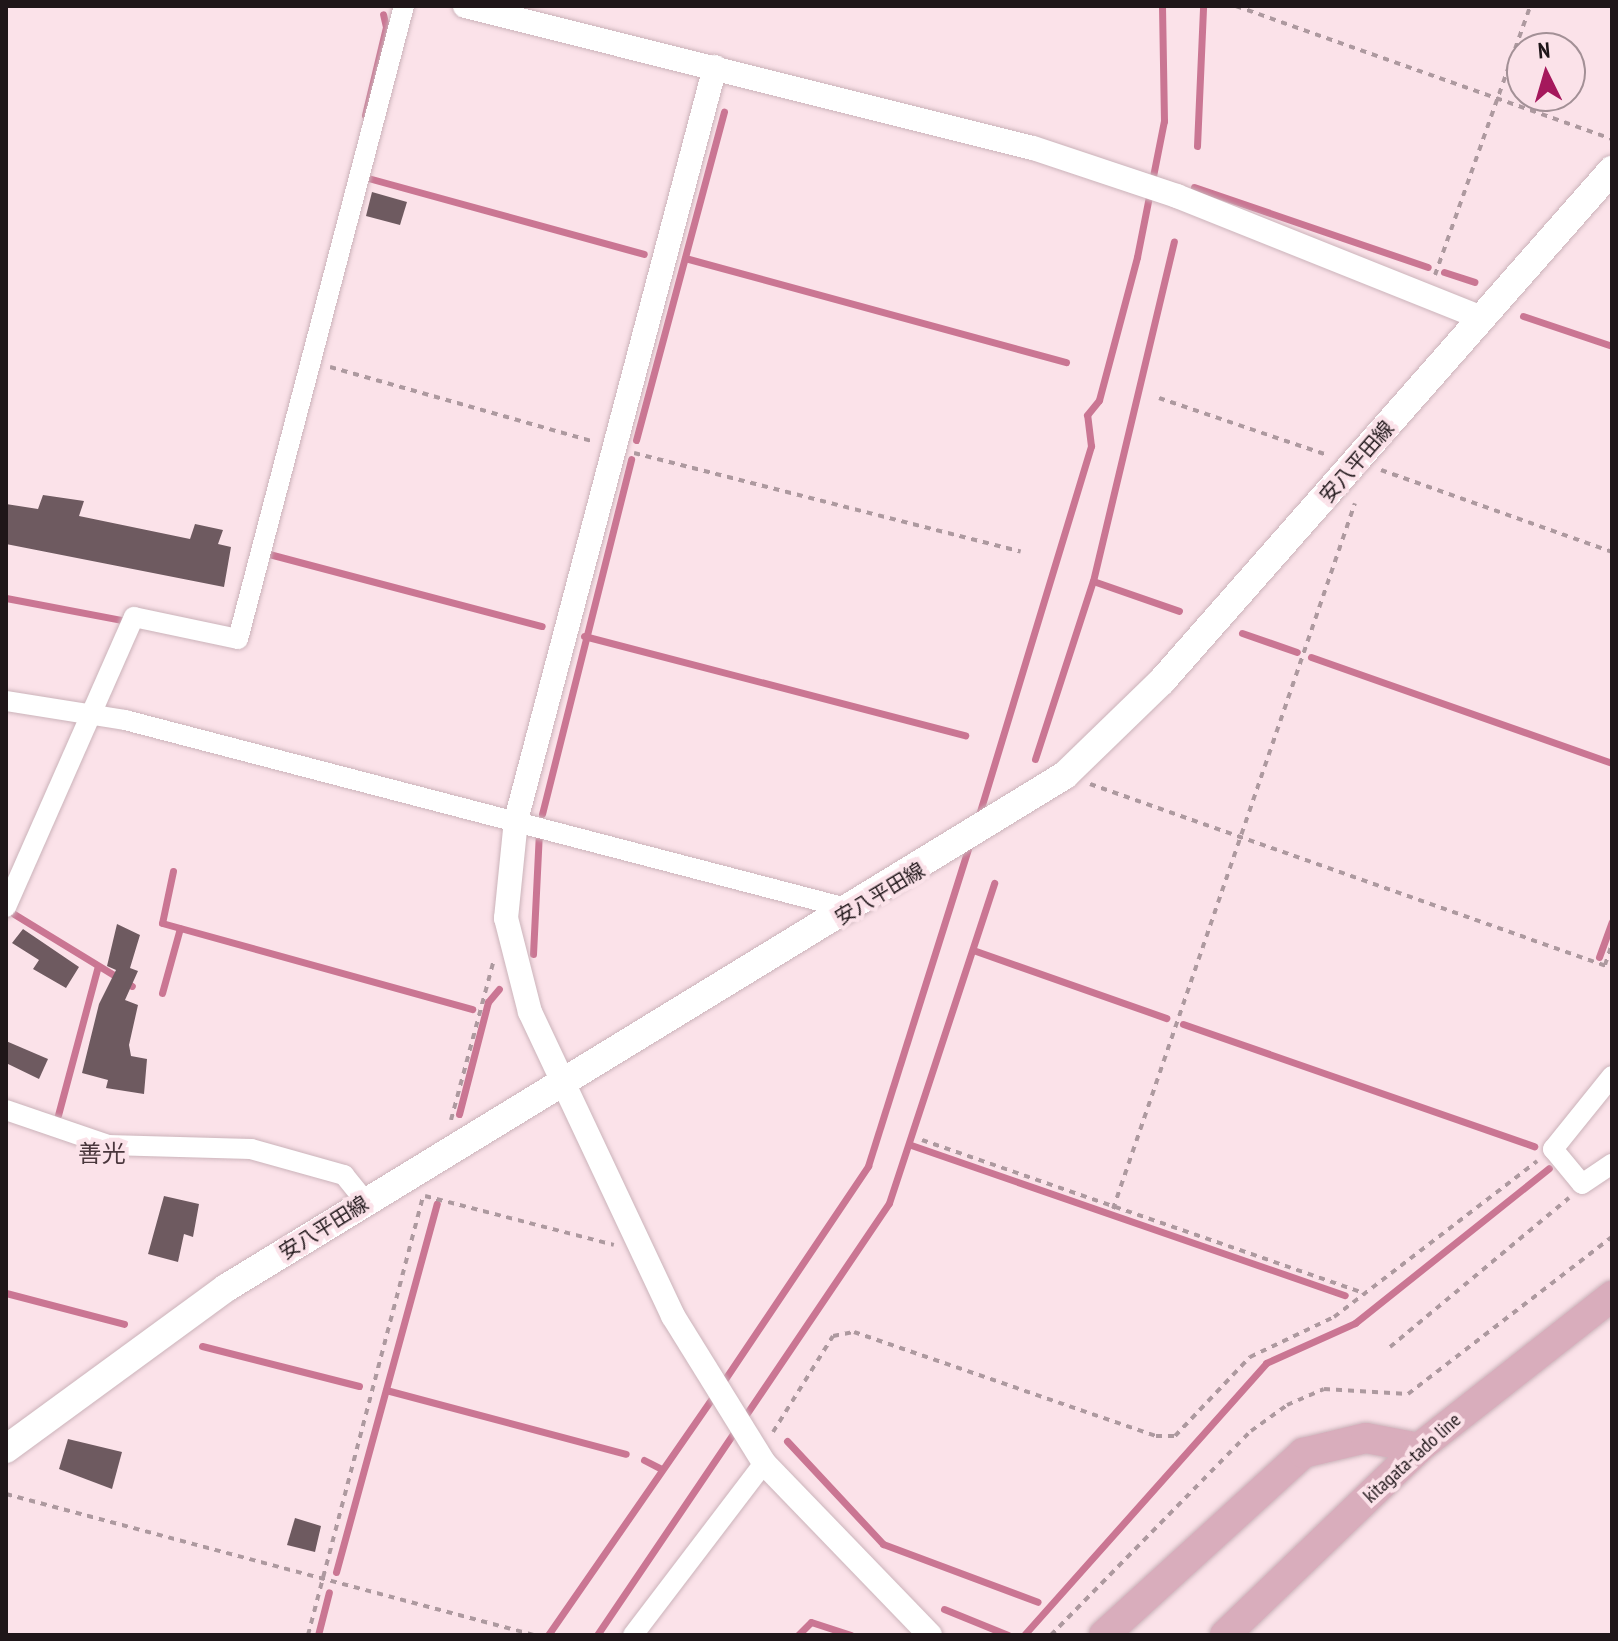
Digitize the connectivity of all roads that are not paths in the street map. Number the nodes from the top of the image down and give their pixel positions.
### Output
1 (404, 6) edge
2 (465, 6) edge
3 (715, 67) junction
4 (1612, 170) edge
5 (1480, 317) junction
6 (6, 701) edge
7 (90, 718) junction
8 (516, 820) junction
9 (6, 907) edge
10 (854, 910) junction
11 (1612, 1076) edge
12 (565, 1083) junction
13 (6, 1110) edge
14 (1612, 1164) edge
15 (366, 1202) junction
16 (1612, 1296) edge
17 (1419, 1448) junction
18 (6, 1449) edge
19 (756, 1452) junction
20 (633, 1635) edge
21 (930, 1635) edge
22 (1104, 1635) edge
23 (1225, 1635) edge

1 - 7 street
2 - 3 street
3 - 5 street
3 - 8 street
4 - 5 main road, 安八平田線
5 - 10 main road, 安八平田線
6 - 7 street
7 - 8 street
7 - 9 street
8 - 10 street
8 - 12 street
10 - 12 main road, 安八平田線
11 - 14 street
12 - 15 main road, 安八平田線
12 - 19 street
13 - 15 street
15 - 18 main road, 安八平田線
16 - 17 main road, kitagata-tado line
17 - 22 main road
17 - 23 main road, kitagata-tado line
19 - 20 street
19 - 21 street

